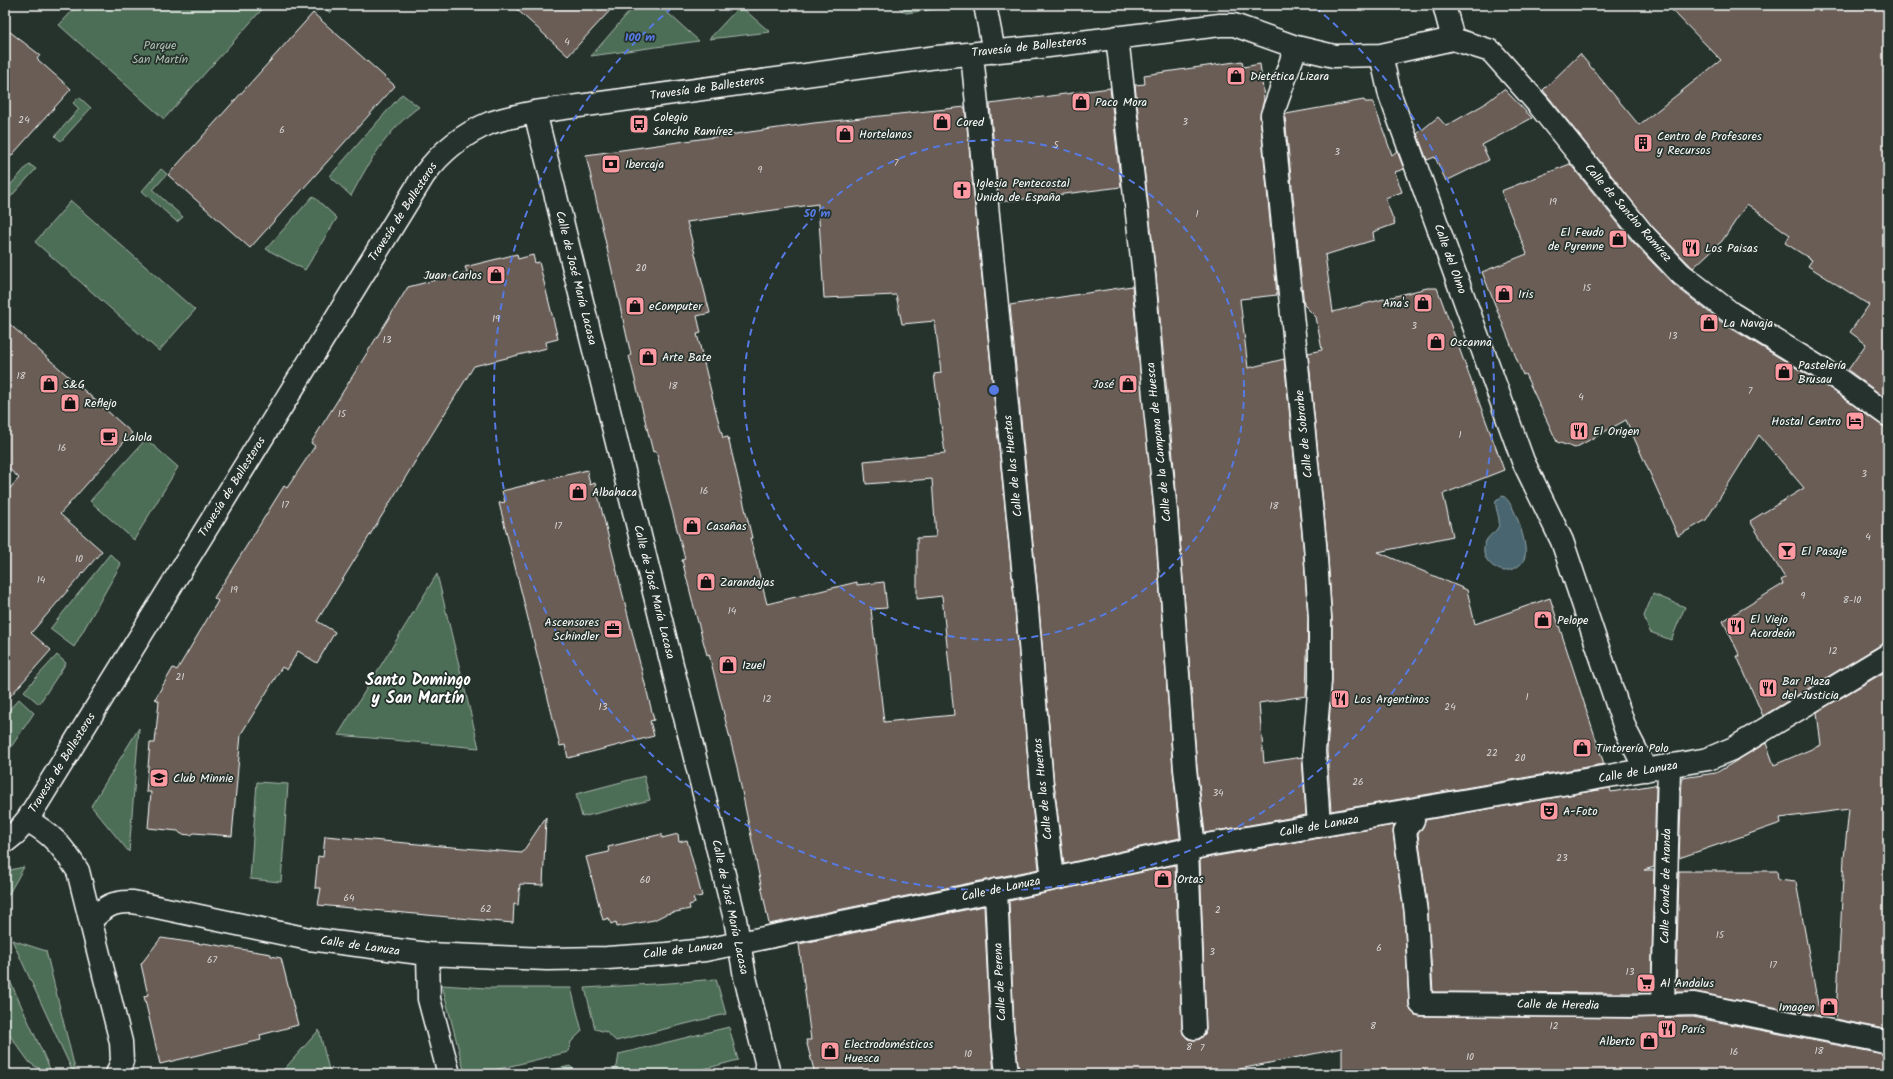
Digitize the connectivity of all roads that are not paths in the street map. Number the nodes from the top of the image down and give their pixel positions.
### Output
1 (985, 5) edge
2 (1444, 5) edge
3 (1117, 37) junction
4 (1453, 39) junction
5 (1296, 47) junction
6 (994, 52) junction
7 (972, 54) junction
8 (1381, 55) junction
9 (535, 112) junction
10 (1888, 415) edge
11 (1888, 655) edge
12 (1669, 767) junction
13 (1646, 770) junction
14 (1412, 810) junction
15 (27, 820) junction
16 (1319, 826) junction
17 (5, 842) edge
18 (1190, 848) junction
19 (1053, 879) junction
20 (996, 890) junction
21 (91, 920) junction
22 (740, 942) junction
23 (428, 954) junction
24 (1663, 1004) junction
25 (1194, 1028) dead end
26 (1888, 1043) edge
27 (117, 1074) edge
28 (449, 1074) edge
29 (769, 1074) edge
30 (1007, 1074) edge

1 - 6 street
2 - 4 street
3 - 5 street, Travesía de Ballesteros
3 - 6 street, Travesía de Ballesteros
3 - 18 street, Calle de la Campana de Huesca
4 - 8 street, Travesía de Ballesteros
4 - 10 street, Calle de Sancho Ramírez
5 - 8 street, Travesía de Ballesteros
5 - 16 street, Calle de Sobrarbe
6 - 7 street, Travesía de Ballesteros
7 - 9 street, Travesía de Ballesteros
7 - 19 street, Calle de las Huertas
8 - 13 street, Calle del Olmo
9 - 15 street, Travesía de Ballesteros
9 - 22 street, Calle de José María Lacasa
11 - 12 street, Calle de Lanuza
12 - 13 street, Calle de Lanuza
12 - 24 street, Calle Conde de Aranda
13 - 14 street, Calle de Lanuza
14 - 16 street, Calle de Lanuza
14 - 24 street, Calle de Heredia
15 - 17 street, Travesía de Ballesteros
15 - 21 street
16 - 18 street, Calle de Lanuza
18 - 19 street, Calle de Lanuza
18 - 25 street, Calle de la Campana de Huesca
19 - 20 street, Calle de Lanuza
20 - 22 street, Calle de Lanuza
20 - 30 street, Calle de Perena
21 - 23 street, Calle de Lanuza
21 - 27 street
22 - 23 street, Calle de Lanuza
22 - 29 street, Calle de José María Lacasa
23 - 28 street
24 - 26 street, Calle de Heredia

